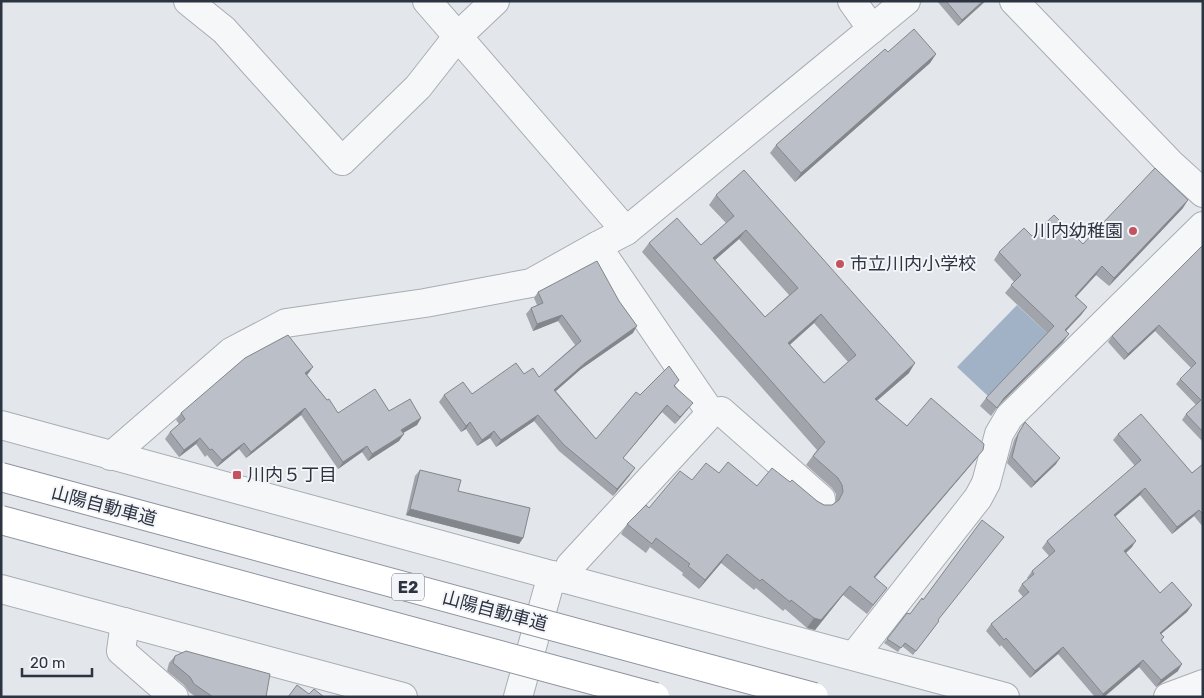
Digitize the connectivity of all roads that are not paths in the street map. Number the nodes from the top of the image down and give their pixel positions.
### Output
1 (188, 1) edge
2 (427, 1) edge
3 (495, 1) edge
4 (852, 1) edge
5 (906, 1) edge
6 (1014, 1) edge
7 (872, 29) junction
8 (458, 36) junction
9 (1203, 193) edge
10 (1203, 226) edge
11 (626, 231) junction
12 (597, 246) junction
13 (711, 413) junction
14 (1, 425) edge
15 (111, 456) junction
16 (1, 477) edge
17 (821, 499) dead end
18 (1, 520) edge
19 (559, 577) junction
20 (1, 589) edge
21 (125, 622) junction
22 (854, 656) junction
23 (1203, 684) edge
24 (991, 695) edge
25 (174, 697) edge
26 (403, 697) edge
27 (518, 697) edge
28 (655, 697) edge
29 (814, 697) edge
30 (1168, 697) edge

1 - 8 street
2 - 8 street
3 - 8 street
4 - 7 street
5 - 7 street
6 - 9 street
7 - 11 street
8 - 11 street
10 - 22 street
11 - 12 street
12 - 13 street
12 - 15 street
13 - 17 street
13 - 19 street
14 - 15 street
15 - 19 street
16 - 29 highway, 山陽自動車道 / E2, bridge
18 - 28 highway, E2, bridge
19 - 22 street
19 - 27 street
20 - 21 street
21 - 25 street
21 - 26 street
22 - 24 street
23 - 30 street

